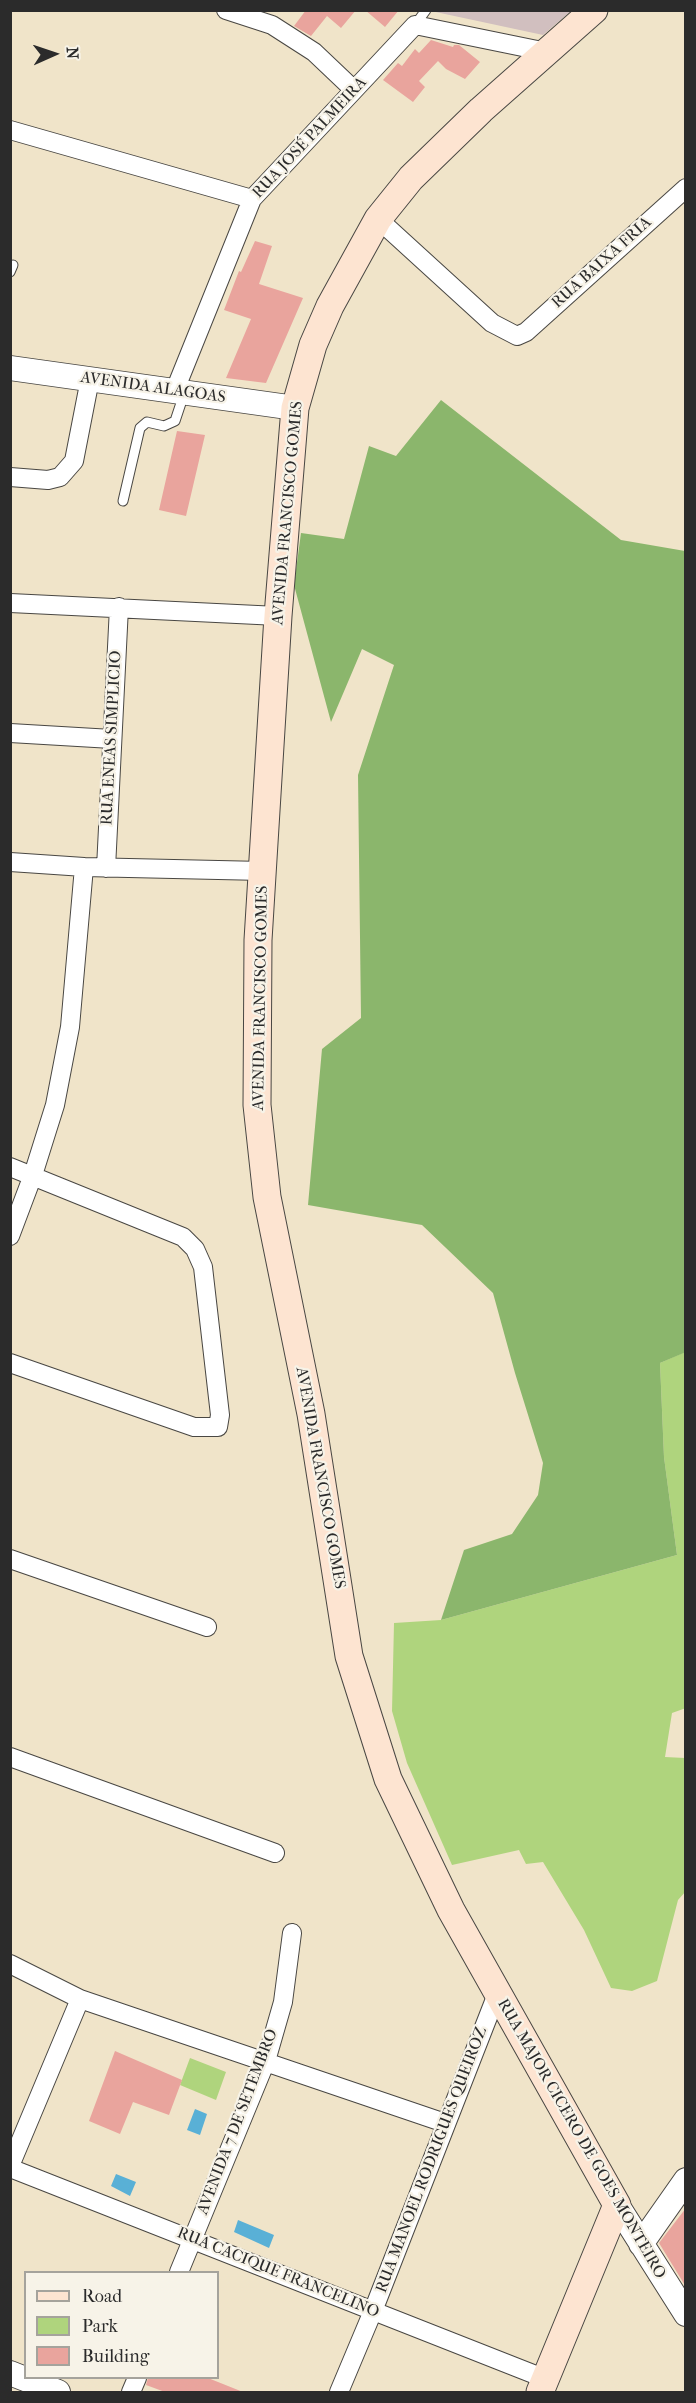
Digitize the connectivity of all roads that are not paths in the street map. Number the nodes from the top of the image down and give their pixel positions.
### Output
1 (226, 10) edge
2 (426, 10) edge
3 (594, 10) edge
4 (415, 25) junction
5 (547, 52) junction
6 (354, 90) junction
7 (10, 130) edge
8 (686, 188) edge
9 (252, 199) junction
10 (378, 219) junction
11 (10, 368) edge
12 (90, 380) junction
13 (180, 391) junction
14 (294, 408) junction
15 (10, 477) edge
16 (123, 501) dead end
17 (10, 603) edge
18 (119, 608) junction
19 (278, 616) junction
20 (10, 734) edge
21 (112, 739) junction
22 (10, 862) edge
23 (84, 867) junction
24 (106, 868) junction
25 (263, 871) junction
26 (10, 1167) edge
27 (33, 1175) junction
28 (10, 1236) edge
29 (10, 1363) edge
30 (10, 1559) edge
31 (207, 1627) dead end
32 (10, 1756) edge
33 (275, 1853) dead end
34 (292, 1933) dead end
35 (10, 1964) edge
36 (497, 1994) junction
37 (80, 1999) junction
38 (266, 2061) junction
39 (446, 2123) junction
40 (10, 2167) edge
41 (686, 2180) edge
42 (617, 2205) junction
43 (193, 2239) junction
44 (641, 2244) junction
45 (179, 2271) edge
46 (374, 2311) junction
47 (686, 2314) edge
48 (10, 2373) edge
49 (24, 2379) edge
50 (25, 2379) edge
51 (543, 2386) edge
52 (58, 2392) edge
53 (339, 2392) edge

1 - 6 street
2 - 4 lane
3 - 5 main road, AVENIDA FRANCISCO GOMES
4 - 5 street
4 - 6 street, RUA JOSÉ PALMEIRA
5 - 10 main road, AVENIDA FRANCISCO GOMES
6 - 9 street, RUA JOSÉ PALMEIRA
7 - 9 street
8 - 10 street, RUA BAIXA FRIA
9 - 13 street, RUA JOSÉ PALMEIRA
10 - 14 main road, AVENIDA FRANCISCO GOMES
11 - 12 street, AVENIDA ALAGOAS
12 - 13 street, AVENIDA ALAGOAS
12 - 15 street
13 - 14 street, AVENIDA ALAGOAS
13 - 16 lane
14 - 19 main road, AVENIDA FRANCISCO GOMES
17 - 18 street
18 - 19 street
18 - 21 street, RUA ENEAS SIMPLICIO
19 - 25 main road, AVENIDA FRANCISCO GOMES
20 - 21 street
21 - 24 street, RUA ENEAS SIMPLICIO
22 - 23 street
23 - 24 street
23 - 27 street
24 - 25 street
25 - 36 main road, AVENIDA FRANCISCO GOMES
26 - 27 street
27 - 28 street
27 - 29 street
30 - 31 street
32 - 33 street
34 - 38 street, AVENIDA 7 DE SETEMBRO
35 - 37 street
36 - 39 street, RUA MANOEL RODRIGUES QUEIROZ
36 - 42 main road, RUA MAJOR CICERO DE GOES MONTEIRO
37 - 38 street
37 - 40 street
38 - 39 street
38 - 43 street, AVENIDA 7 DE SETEMBRO
39 - 46 street, RUA MANOEL RODRIGUES QUEIROZ
40 - 43 street, RUA CACIQUE FRANCELINO
41 - 44 street
42 - 44 street, RUA MAJOR CICERO DE GOES MONTEIRO
42 - 51 main road
43 - 45 street, AVENIDA 7 DE SETEMBRO
43 - 46 street, RUA CACIQUE FRANCELINO
44 - 47 street, RUA MAJOR CICERO DE GOES MONTEIRO
46 - 51 street, RUA CACIQUE FRANCELINO
46 - 53 street, RUA MANOEL RODRIGUES QUEIROZ
48 - 49 street
50 - 52 street

